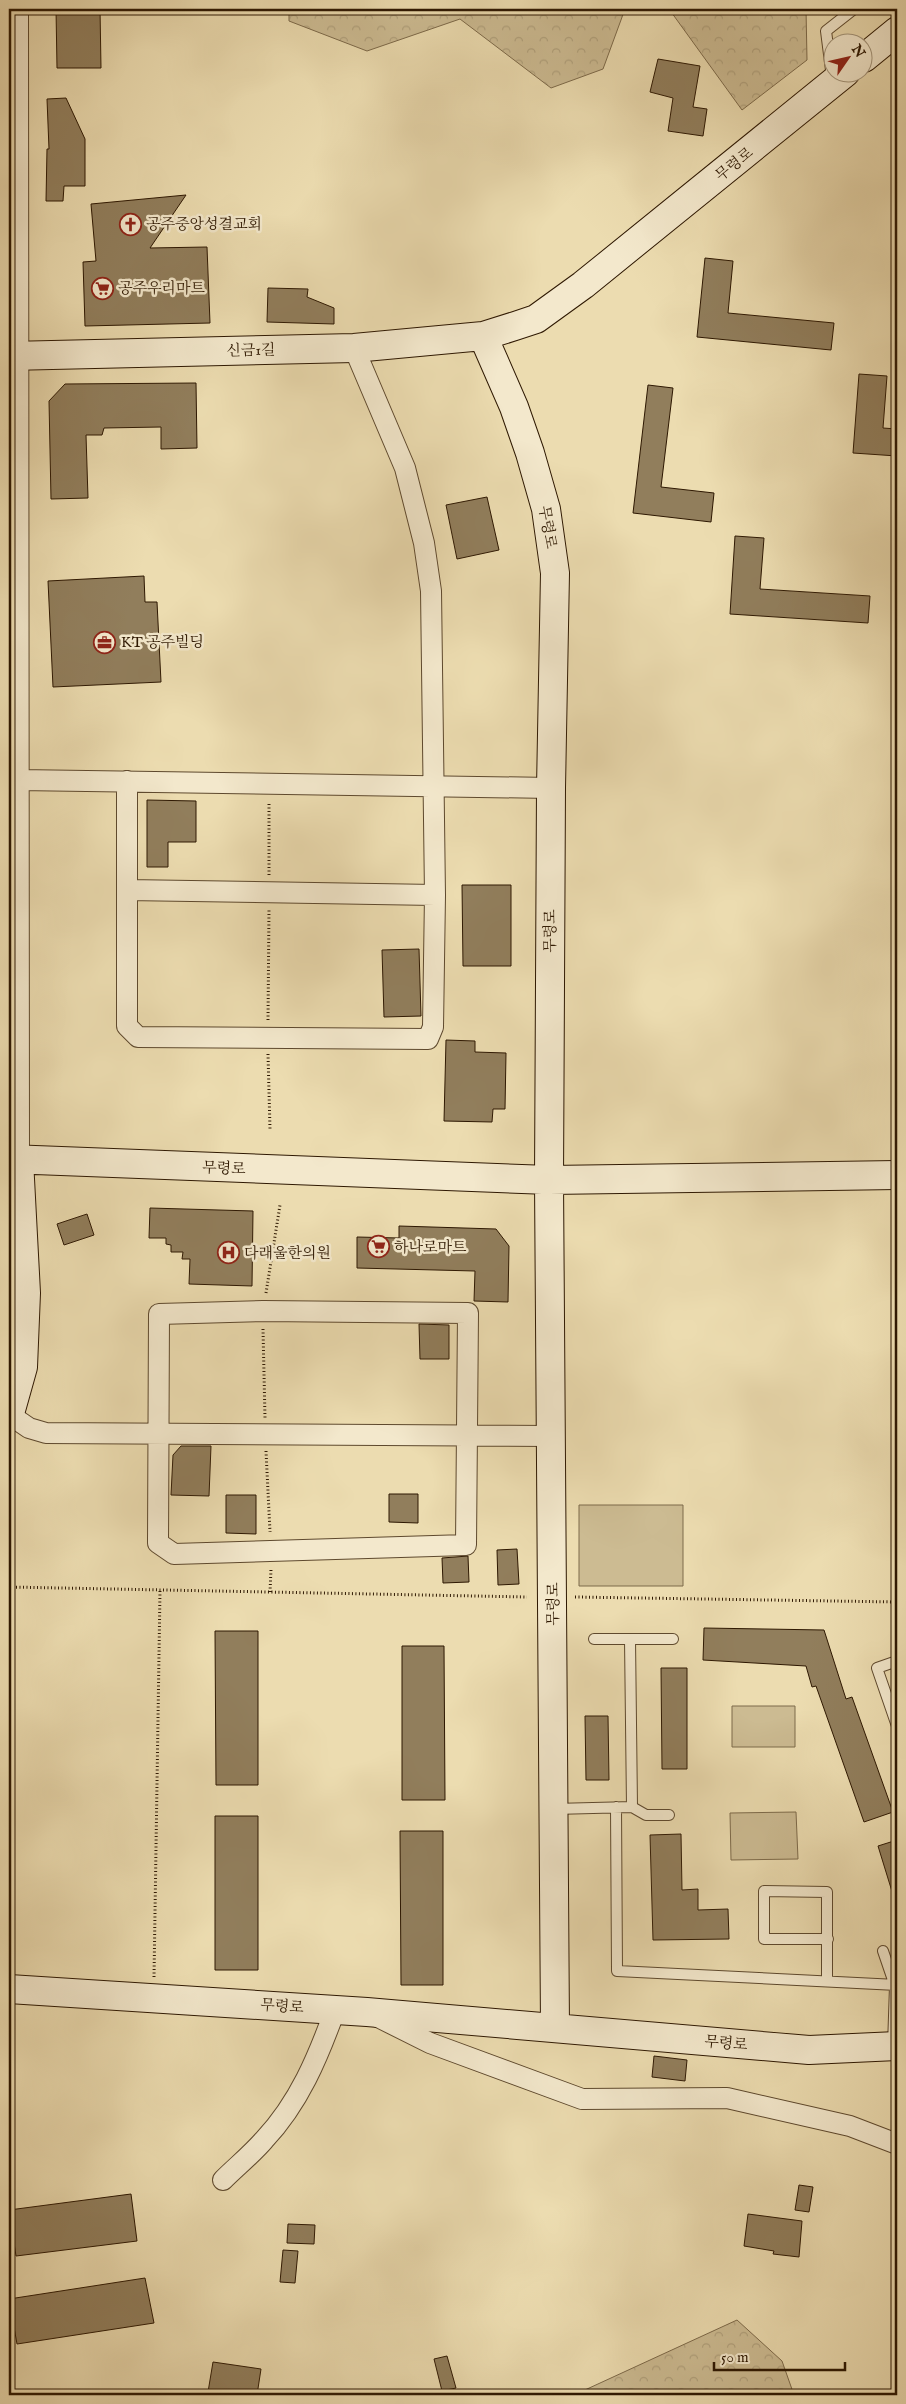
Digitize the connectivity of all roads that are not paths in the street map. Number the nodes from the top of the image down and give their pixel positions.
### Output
1 (18, 9) edge
2 (854, 9) edge
3 (897, 31) edge
4 (826, 32) edge
5 (874, 50) edge
6 (834, 82) edge
7 (483, 336) junction
8 (354, 348) junction
9 (13, 356) edge
10 (14, 780) edge
11 (127, 781) junction
12 (434, 786) junction
13 (551, 788) junction
14 (127, 890) junction
15 (435, 895) junction
16 (14, 1159) edge
17 (897, 1175) edge
18 (549, 1180) junction
19 (10, 1416) edge
20 (467, 1435) junction
21 (160, 1436) junction
22 (551, 1436) junction
23 (594, 1639) dead end
24 (630, 1639) junction
25 (673, 1639) dead end
26 (897, 1661) edge
27 (897, 1726) edge
28 (616, 1807) junction
29 (632, 1808) junction
30 (553, 1809) junction
31 (669, 1815) dead end
32 (828, 1939) junction
33 (883, 1951) dead end
34 (827, 1981) junction
35 (896, 1986) edge
36 (9, 1989) edge
37 (334, 2010) junction
38 (367, 2012) junction
39 (555, 2028) junction
40 (895, 2047) edge
41 (897, 2144) edge
42 (223, 2180) dead end

1 - 9 street
2 - 4 lane
3 - 5 street
6 - 7 street, 무령로
7 - 8 street, 신금1길
7 - 13 street, 무령로
8 - 9 street, 신금1길
8 - 12 street
9 - 10 street
10 - 11 street
10 - 16 street
11 - 12 street
11 - 14 street
12 - 13 street
12 - 15 street
13 - 18 street, 무령로
14 - 15 street
14 - 15 street
16 - 18 street, 무령로
16 - 19 street
17 - 18 street, 무령로
18 - 22 street, 무령로
19 - 21 street
20 - 21 street
20 - 21 street
20 - 21 street
20 - 22 street
22 - 30 street, 무령로
23 - 24 lane
24 - 25 lane
24 - 29 lane
26 - 27 lane
28 - 29 lane
28 - 30 lane
28 - 34 lane
29 - 31 lane
30 - 39 street, 무령로
32 - 32 lane
32 - 34 lane
33 - 35 lane
34 - 35 lane
35 - 40 lane
36 - 37 street, 무령로
37 - 38 street, 무령로
37 - 42 street
38 - 39 street, 무령로
38 - 41 street
39 - 40 street, 무령로

